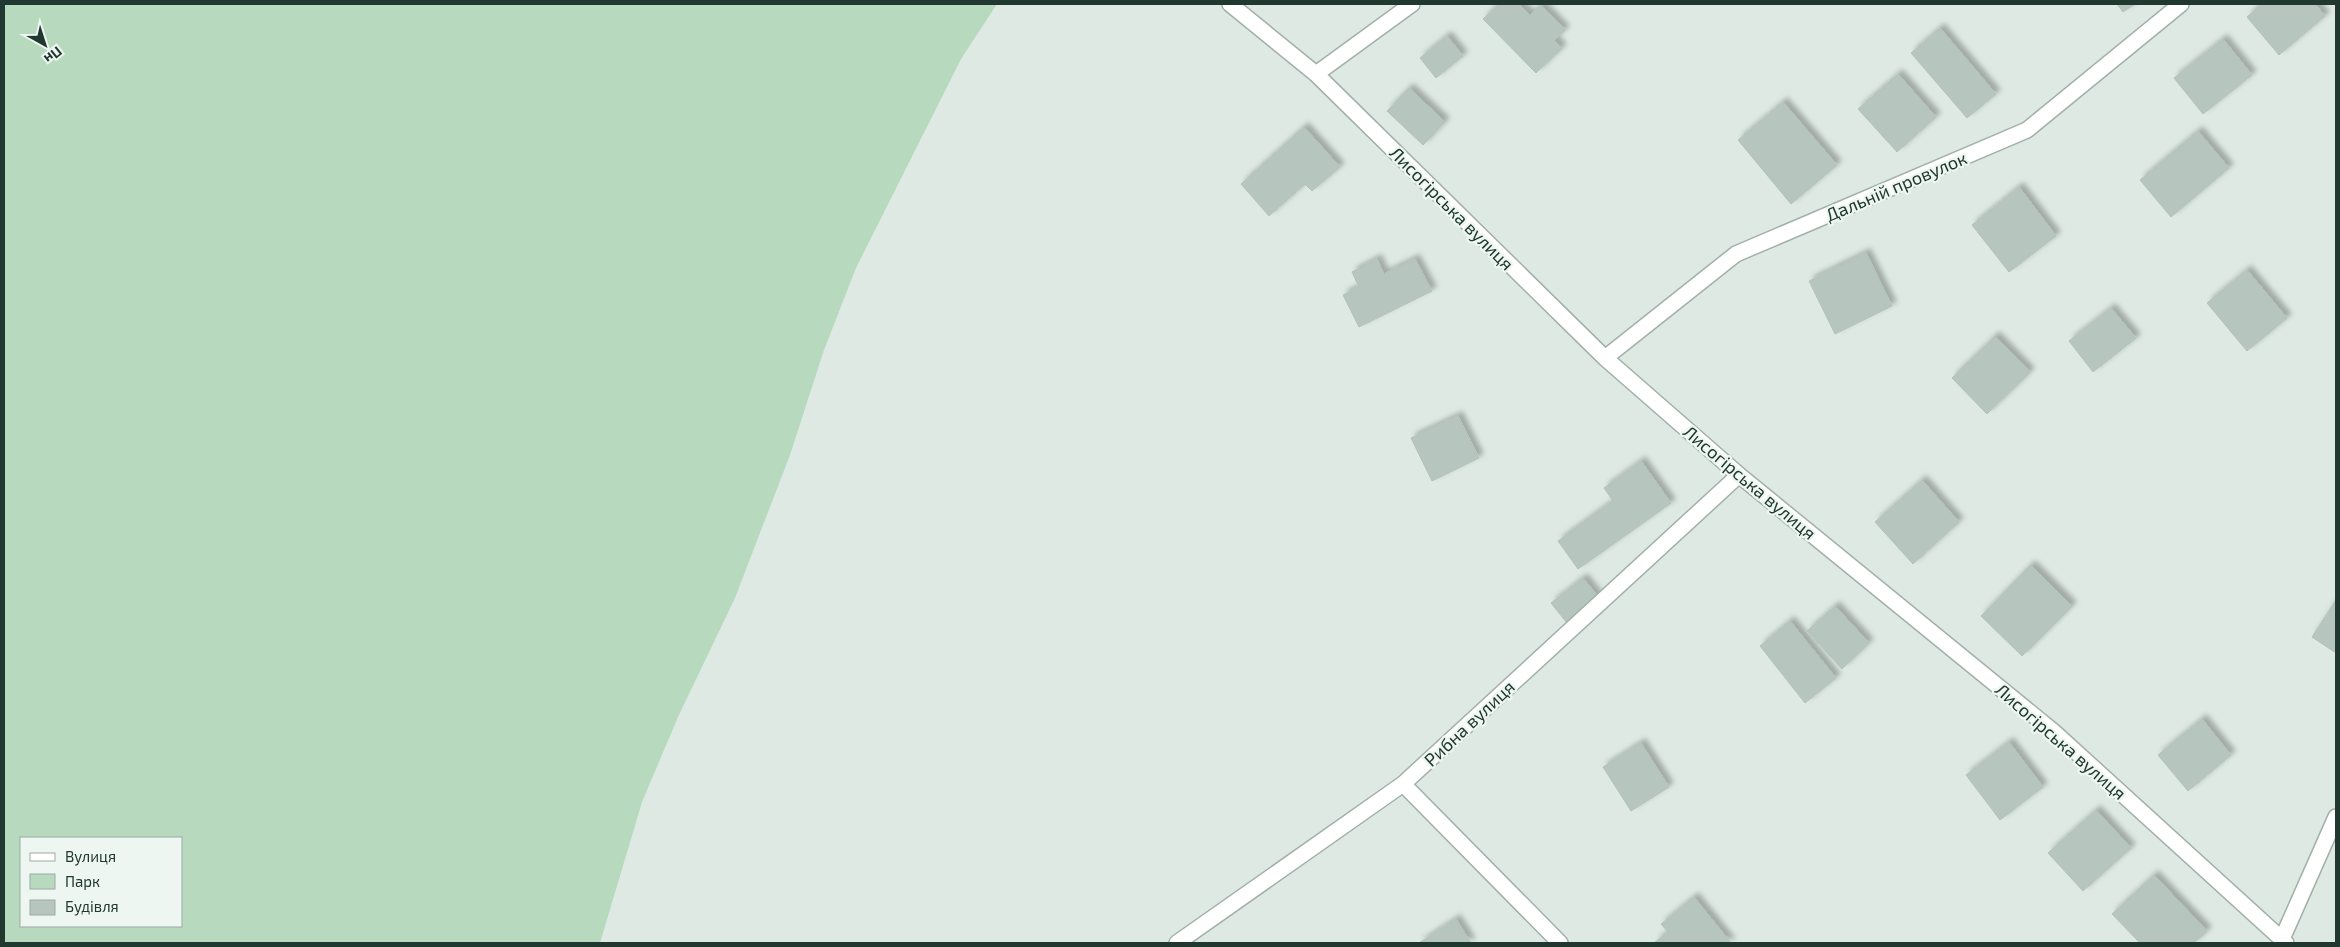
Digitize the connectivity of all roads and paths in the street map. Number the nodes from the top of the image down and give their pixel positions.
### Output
1 (1230, 4) edge
2 (1412, 4) edge
3 (2181, 4) edge
4 (1316, 74) junction
5 (1605, 358) junction
6 (1739, 475) junction
7 (1403, 784) junction
8 (2336, 817) edge
9 (2284, 941) edge
10 (1177, 943) edge
11 (1560, 943) edge

1 - 4 street, Лисогірська вулиця
2 - 4 street
3 - 5 street, Дальній провулок
4 - 5 street, Лисогірська вулиця
5 - 6 street, Лисогірська вулиця
6 - 7 street, Рибна вулиця
6 - 9 street, Лисогірська вулиця
7 - 10 street, Рибна вулиця
7 - 11 street
8 - 9 street

